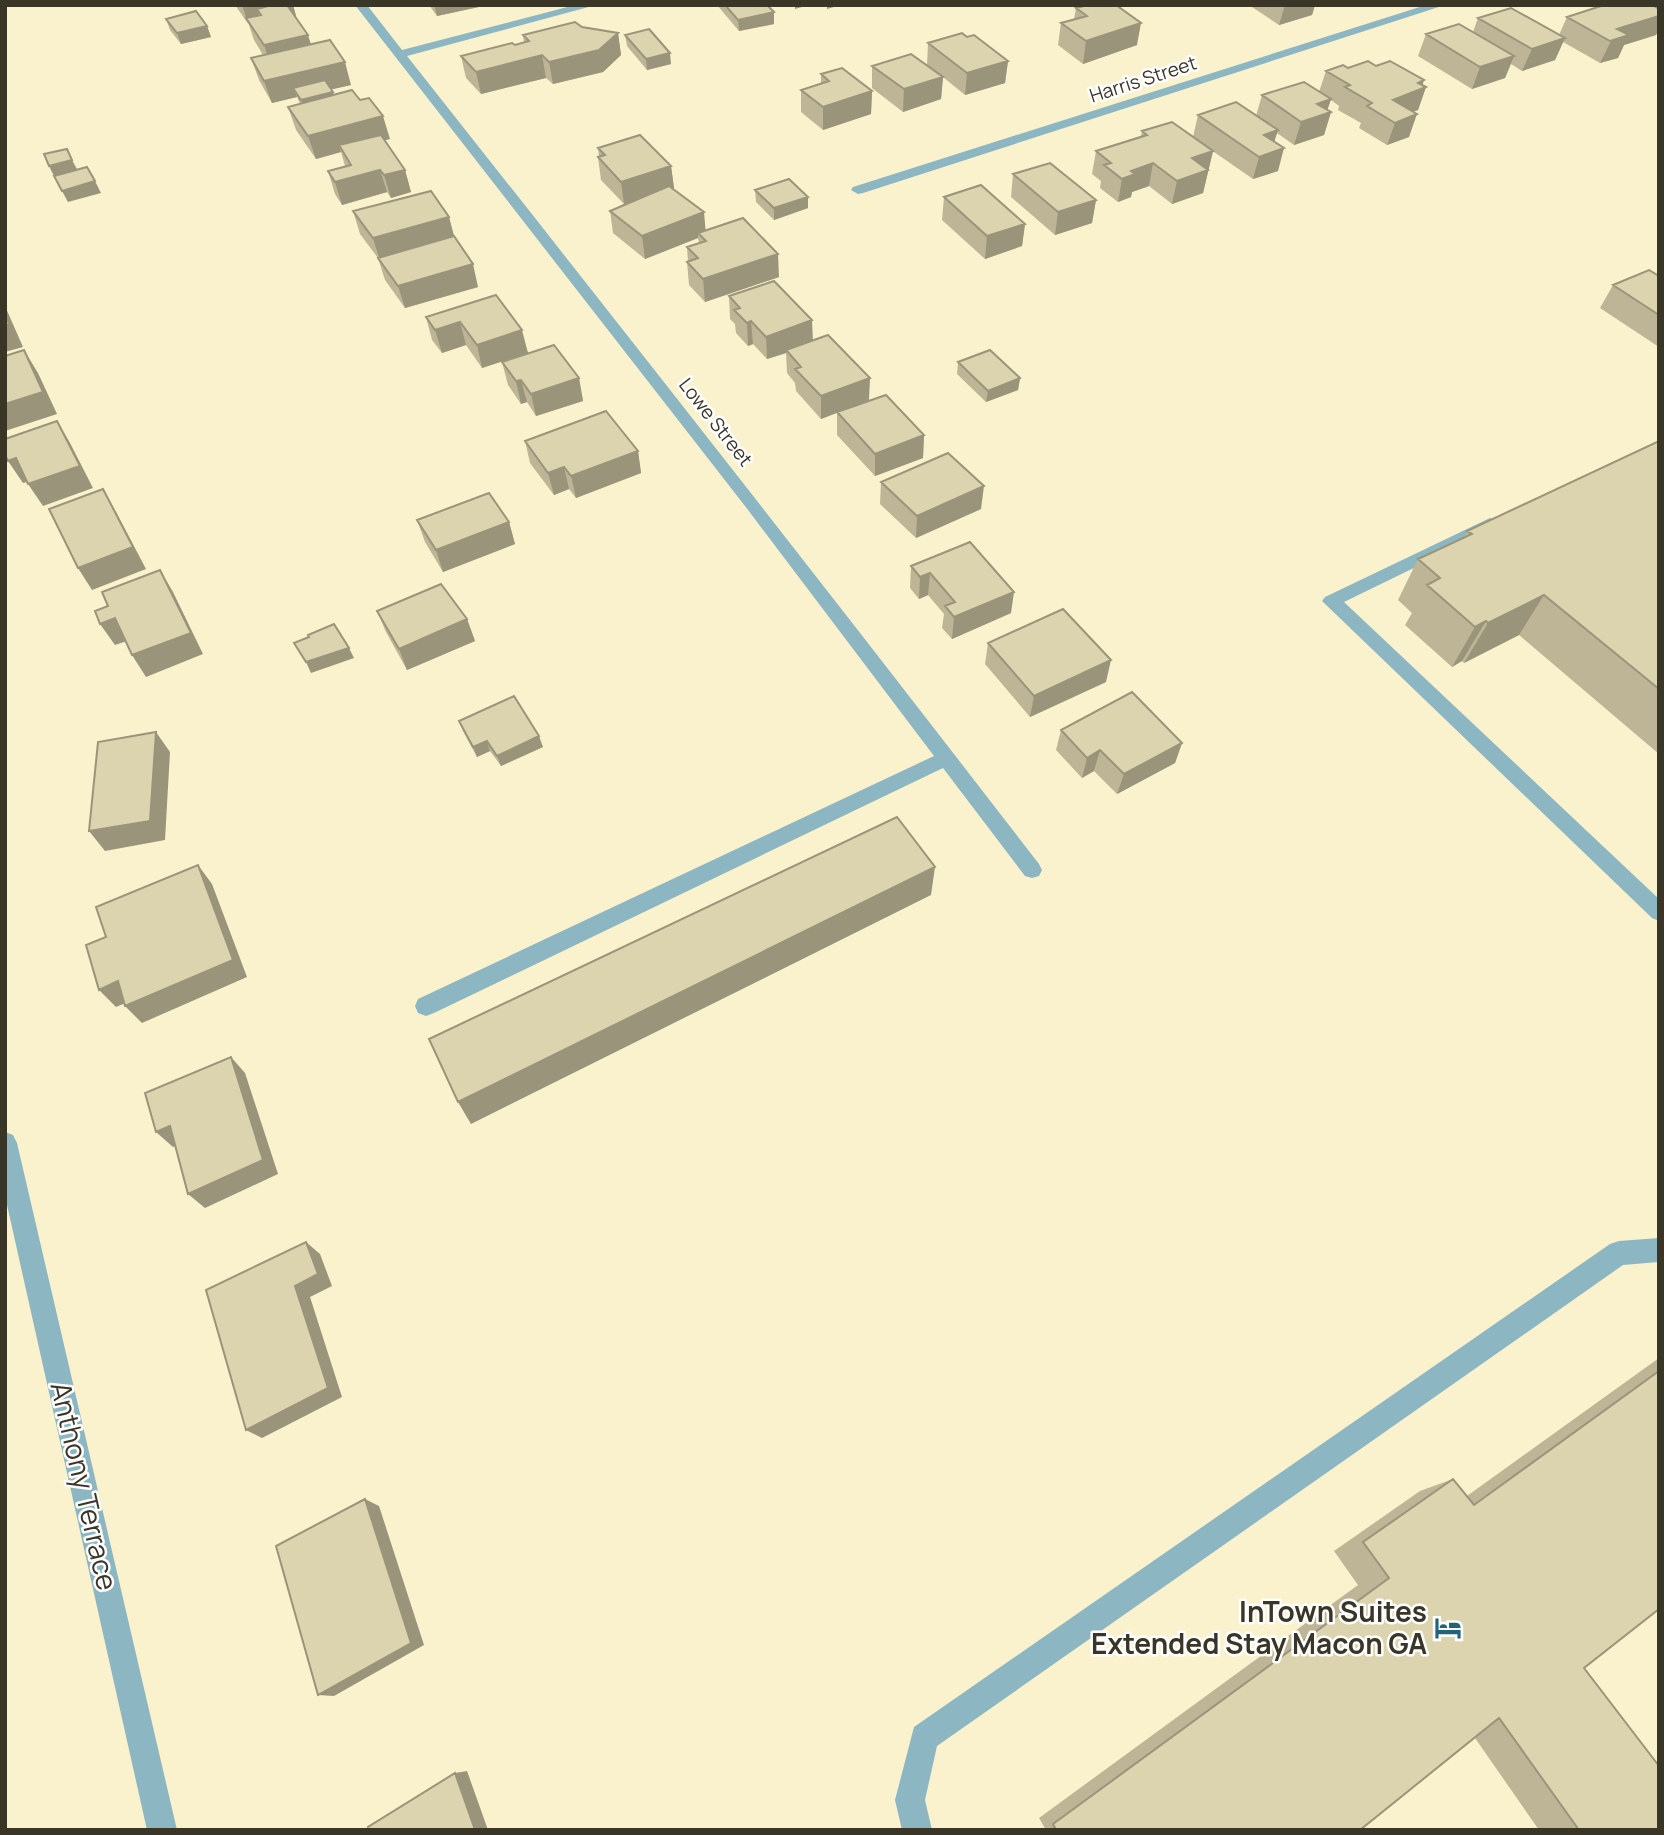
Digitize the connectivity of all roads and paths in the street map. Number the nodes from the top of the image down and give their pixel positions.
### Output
1 (362, 5) edge
2 (590, 5) edge
3 (1439, 5) edge
4 (400, 54) junction
5 (859, 190) dead end
6 (1511, 514) edge
7 (947, 758) junction
8 (1032, 870) dead end
9 (1659, 912) edge
10 (426, 1006) dead end
11 (5, 1143) edge
12 (1659, 1250) edge
13 (162, 1830) edge
14 (917, 1830) edge

1 - 4 street, Lowe Street
2 - 4 street
3 - 5 street, Harris Street
4 - 7 street, Lowe Street
6 - 9 street
7 - 8 street, Lowe Street
7 - 10 street
11 - 13 street, Anthony Terrace
12 - 14 street

